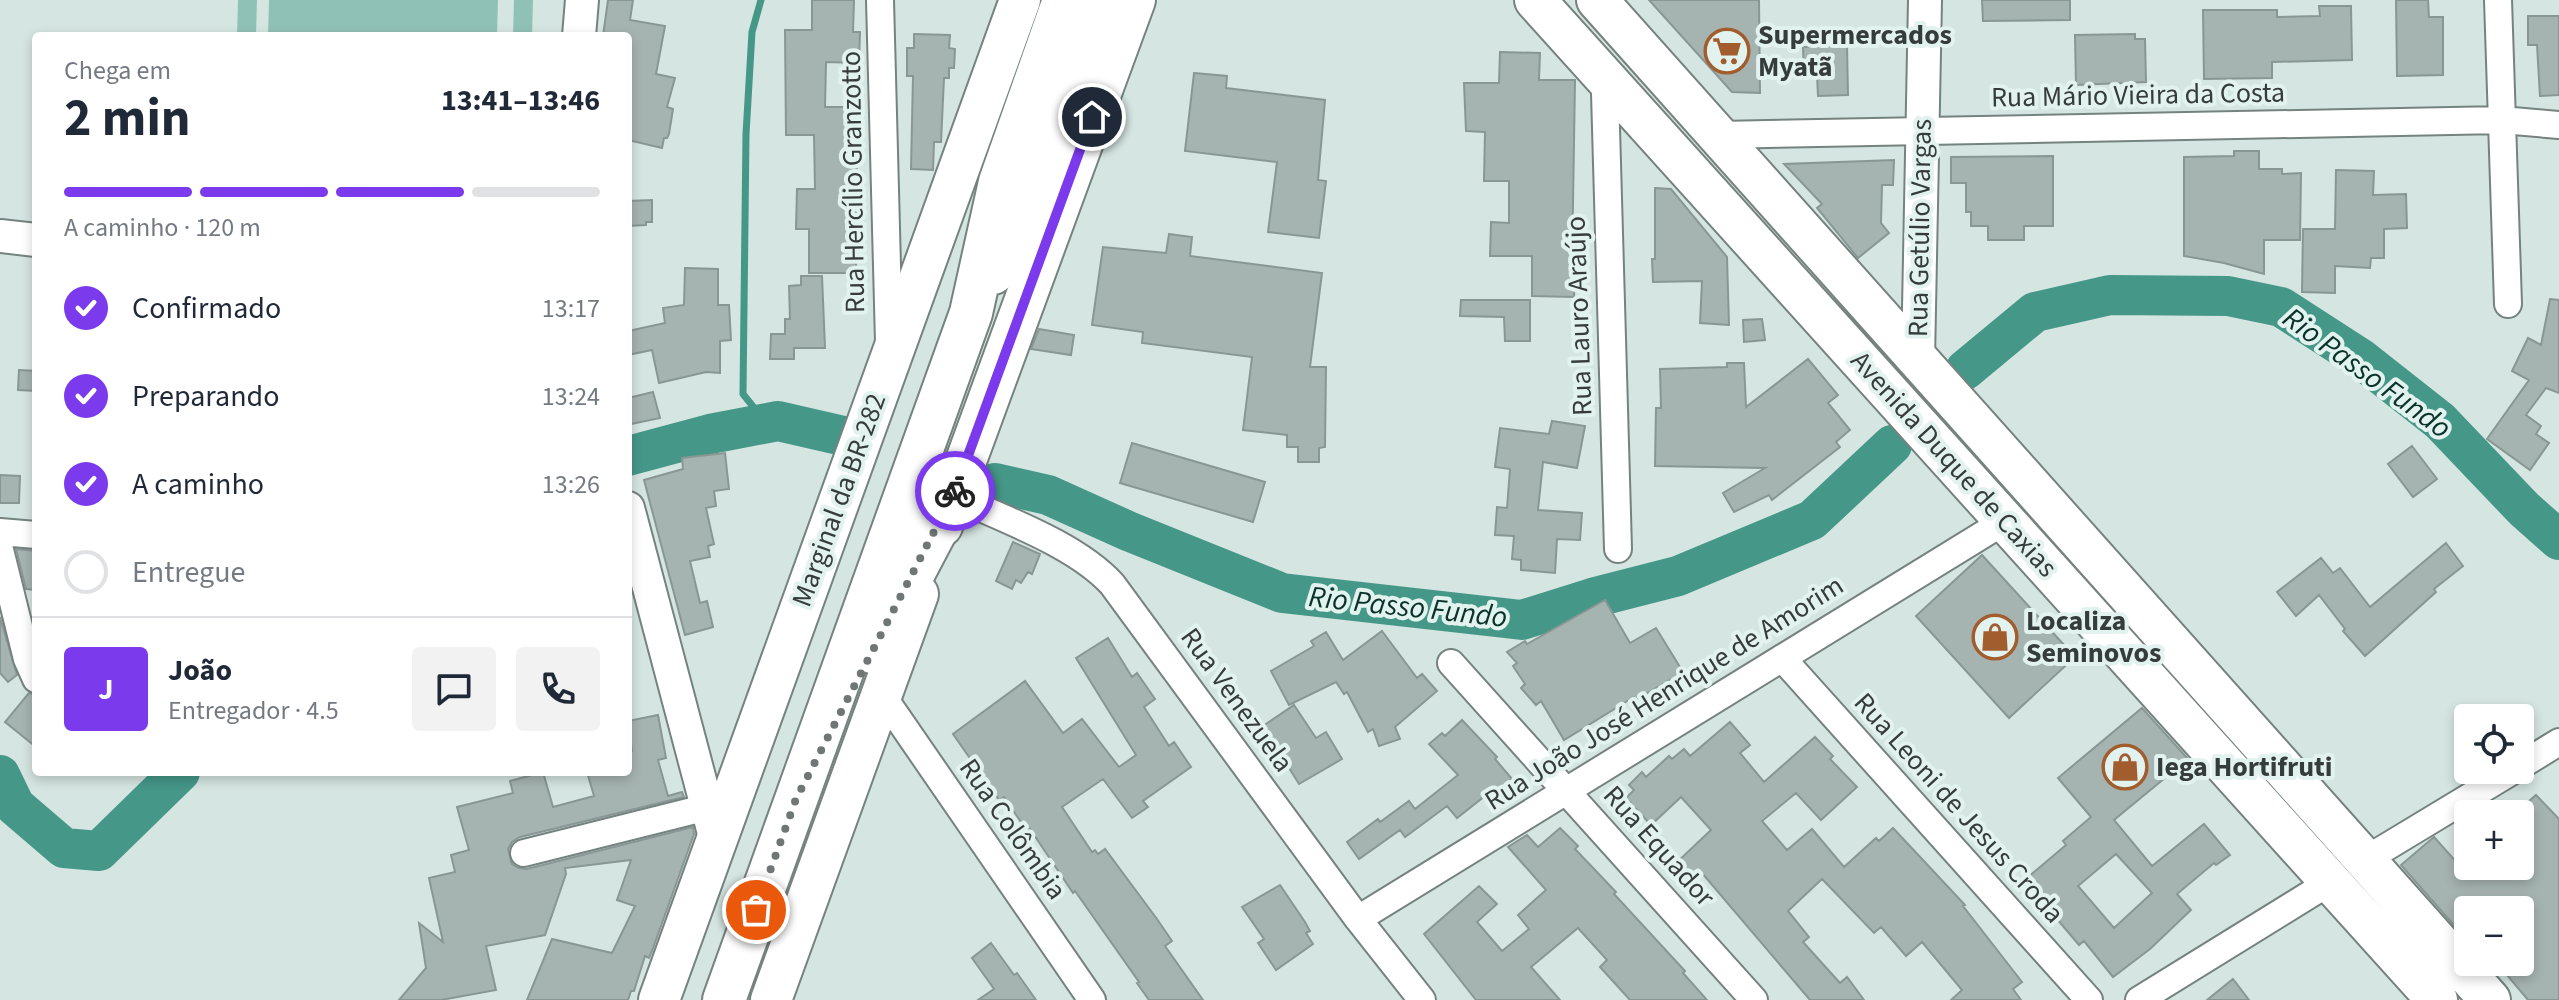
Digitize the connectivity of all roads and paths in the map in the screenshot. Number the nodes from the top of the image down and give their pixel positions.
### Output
1 (582, 0) edge
2 (880, 0) edge
3 (1020, 0) edge
4 (1064, 0) edge
5 (1105, 0) edge
6 (1135, 0) edge
7 (1535, 0) edge
8 (1925, 0) edge
9 (2498, 0) edge
10 (1605, 5) edge
11 (579, 32) edge
12 (1609, 82) junction
13 (2502, 120) junction
14 (2559, 125) edge
15 (1922, 131) junction
16 (1718, 135) junction
17 (0, 236) edge
18 (32, 240) edge
19 (2508, 304) dead end
20 (971, 313) junction
21 (1918, 360) junction
22 (889, 362) junction
23 (954, 496) junction
24 (2005, 521) junction
25 (632, 523) edge
26 (0, 532) edge
27 (32, 535) edge
28 (1618, 549) dead end
29 (0, 550) edge
30 (1782, 658) junction
31 (1451, 663) dead end
32 (32, 670) edge
33 (882, 695) junction
34 (2559, 742) edge
35 (2534, 757) edge
36 (2491, 784) edge
37 (1566, 791) junction
38 (796, 799) junction
39 (712, 824) junction
40 (524, 853) dead end
41 (2365, 860) junction
42 (2330, 882) junction
43 (1358, 919) junction
44 (773, 999) edge
45 (659, 1000) edge
46 (724, 1000) edge
47 (1092, 1000) edge
48 (1422, 1000) edge
49 (1754, 1000) edge
50 (2089, 1000) edge
51 (2139, 1000) edge
52 (2437, 1000) edge
53 (2490, 1000) edge

1 - 11 street
2 - 22 street, Rua Hercílio Granzotto
3 - 22 main road, Marginal da BR-282
4 - 20 highway
5 - 20 highway
6 - 23 main road
7 - 12 main road, Avenida Duque de Caxias
8 - 15 street, Rua Getúlio Vargas
9 - 13 street
10 - 16 main road, Avenida Duque de Caxias
12 - 24 main road, Avenida Duque de Caxias
12 - 28 street, Rua Lauro Araújo
13 - 14 street, Rua Mário Vieira da Costa
13 - 15 street, Rua Mário Vieira da Costa
13 - 19 street
15 - 16 street, Rua Mário Vieira da Costa
15 - 21 street, Rua Getúlio Vargas
16 - 21 main road, Avenida Duque de Caxias
17 - 18 street
20 - 38 highway
21 - 41 main road, Avenida Duque de Caxias
22 - 39 main road, Marginal da BR-282
23 - 33 main road
23 - 38 highway
23 - 43 street, Rua Venezuela
24 - 30 street, Rua João José Henrique de Amorim
24 - 42 main road, Avenida Duque de Caxias
25 - 39 street
26 - 27 street
29 - 32 street
30 - 37 street, Rua João José Henrique de Amorim
30 - 50 street, Rua Leoni de Jesus Croda
31 - 37 street, Rua Equador
33 - 44 main road
33 - 47 street, Rua Colômbia
34 - 35 street
36 - 41 street
37 - 43 street, Rua João José Henrique de Amorim
37 - 49 street, Rua Equador
38 - 46 highway
39 - 40 street
39 - 45 main road, Marginal da BR-282
41 - 53 main road, Avenida Duque de Caxias
42 - 51 street
42 - 52 main road, Avenida Duque de Caxias
43 - 48 street, Rua Venezuela

